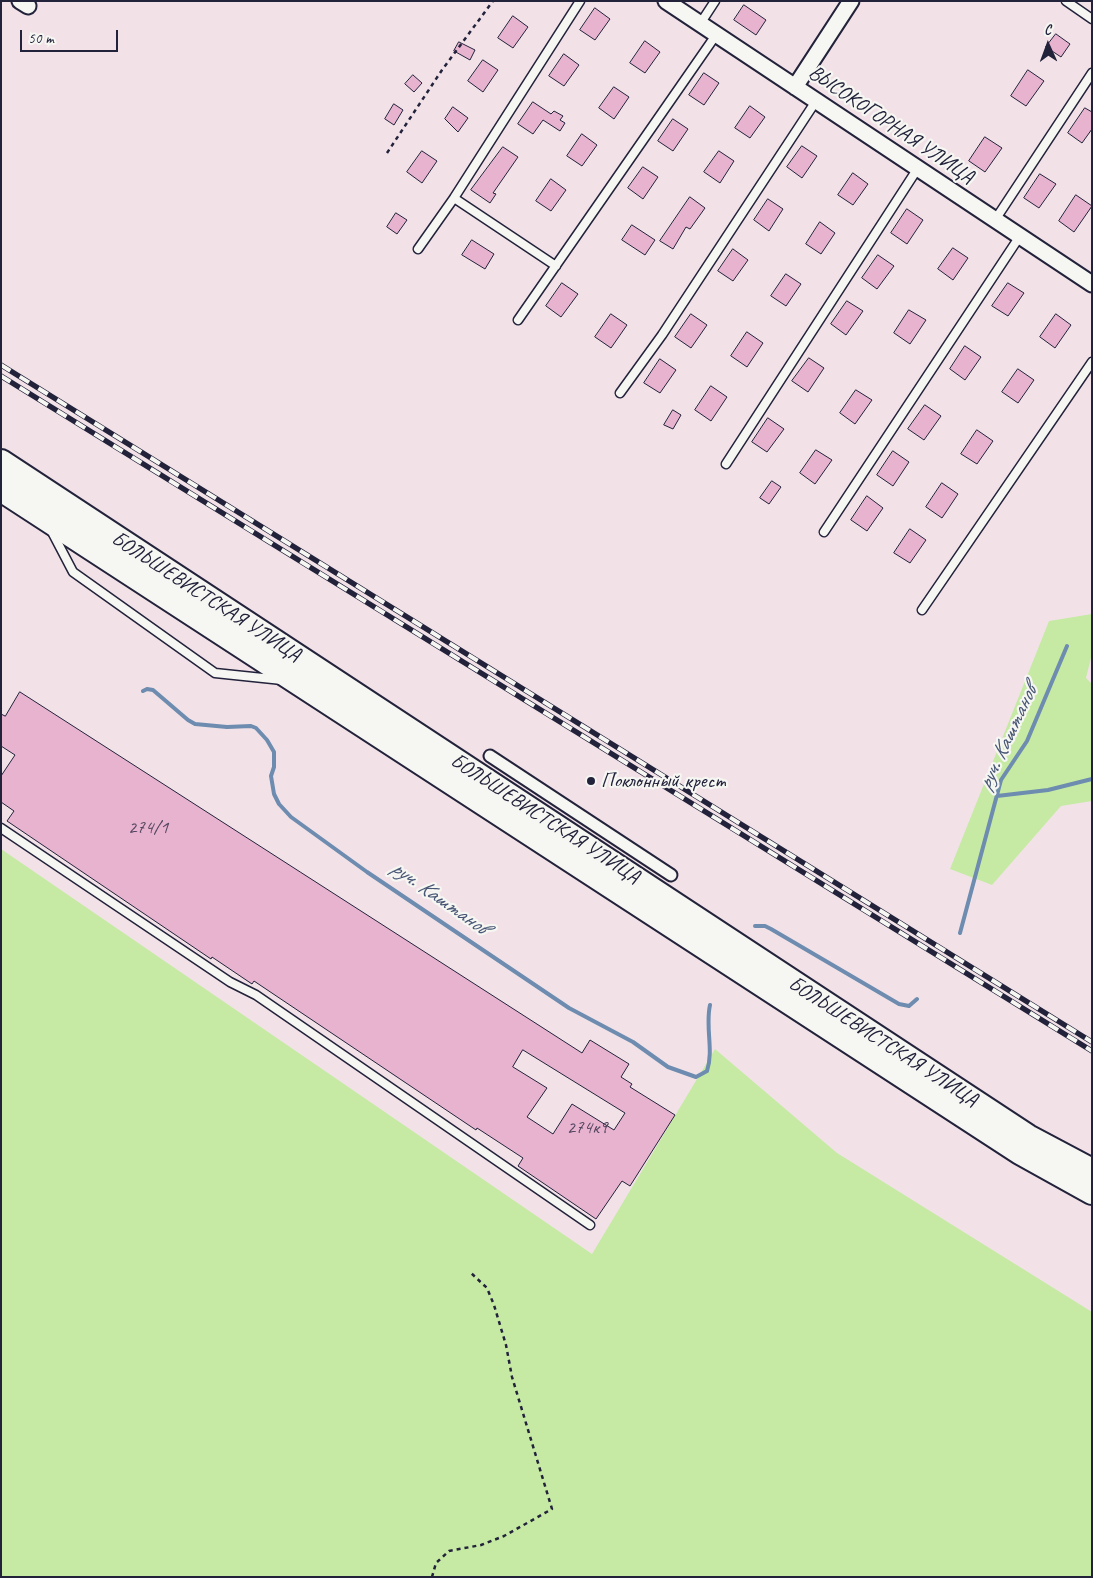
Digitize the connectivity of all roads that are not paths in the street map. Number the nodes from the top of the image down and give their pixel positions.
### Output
1 (580, 1) edge
2 (666, 1) edge
3 (715, 1) edge
4 (851, 1) edge
5 (1066, 1) edge
6 (1092, 19) edge
7 (700, 24) junction
8 (716, 35) junction
9 (1092, 73) edge
10 (795, 87) junction
11 (816, 101) junction
12 (918, 168) junction
13 (454, 198) junction
14 (995, 220) junction
15 (1020, 236) junction
16 (418, 249) dead end
17 (556, 266) junction
18 (1088, 279) edge
19 (518, 320) dead end
20 (1092, 362) edge
21 (620, 393) dead end
22 (1, 462) edge
23 (726, 464) dead end
24 (1, 489) edge
25 (45, 518) junction
26 (824, 532) dead end
27 (922, 610) dead end
28 (297, 682) junction
29 (490, 756) dead end
30 (1, 828) edge
31 (671, 875) dead end
32 (1092, 1171) edge
33 (1092, 1192) edge
34 (590, 1225) dead end

1 - 13 lane
2 - 7 street, ВЫСОКОГОРНАЯ УЛИЦА
3 - 7 lane
4 - 10 street
5 - 6 lane
7 - 8 street, ВЫСОКОГОРНАЯ УЛИЦА
8 - 10 street, ВЫСОКОГОРНАЯ УЛИЦА
8 - 17 lane
9 - 14 lane
10 - 11 street, ВЫСОКОГОРНАЯ УЛИЦА
11 - 12 street, ВЫСОКОГОРНАЯ УЛИЦА
11 - 21 lane
12 - 14 street, ВЫСОКОГОРНАЯ УЛИЦА
12 - 23 lane
13 - 16 lane
13 - 17 lane
14 - 15 street, ВЫСОКОГОРНАЯ УЛИЦА
15 - 18 street, ВЫСОКОГОРНАЯ УЛИЦА
15 - 26 lane
17 - 19 lane
20 - 27 lane
22 - 32 highway, БОЛЬШЕВИСТСКАЯ УЛИЦА
24 - 25 highway, БОЛЬШЕВИСТСКАЯ УЛИЦА
25 - 28 highway, БОЛЬШЕВИСТСКАЯ УЛИЦА
25 - 28 lane
28 - 33 highway, БОЛЬШЕВИСТСКАЯ УЛИЦА
29 - 31 street
30 - 34 lane

